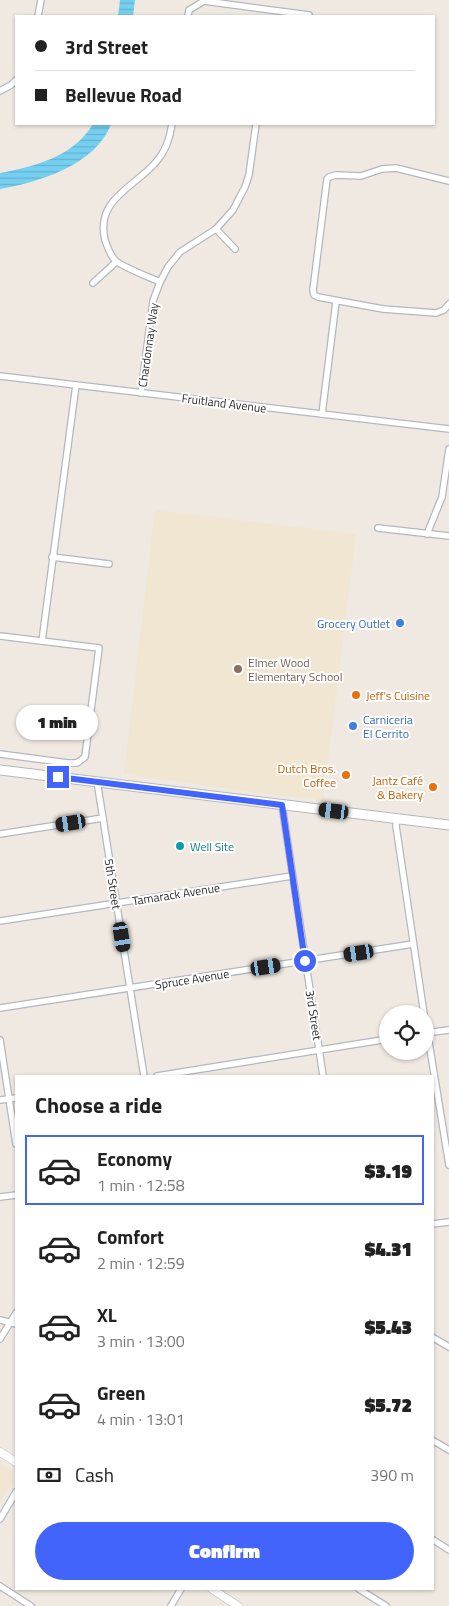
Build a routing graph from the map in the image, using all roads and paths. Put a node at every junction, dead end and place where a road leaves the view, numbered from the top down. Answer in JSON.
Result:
{"nodes":[{"id":1,"x":41,"y":0,"type":"edge"},
{"id":2,"x":215,"y":1,"type":"edge"},
{"id":3,"x":271,"y":13,"type":"edge"},
{"id":4,"x":38,"y":15,"type":"edge"},
{"id":5,"x":188,"y":15,"type":"edge"},
{"id":6,"x":309,"y":15,"type":"dead end"},
{"id":7,"x":15,"y":81,"type":"edge"},
{"id":8,"x":0,"y":91,"type":"edge"},
{"id":9,"x":172,"y":125,"type":"edge"},
{"id":10,"x":256,"y":125,"type":"edge"},
{"id":11,"x":449,"y":182,"type":"edge"},
{"id":12,"x":216,"y":228,"type":"junction"},
{"id":13,"x":235,"y":249,"type":"dead end"},
{"id":14,"x":116,"y":262,"type":"junction"},
{"id":15,"x":160,"y":282,"type":"junction"},
{"id":16,"x":93,"y":283,"type":"dead end"},
{"id":17,"x":336,"y":302,"type":"junction"},
{"id":18,"x":449,"y":304,"type":"edge"},
{"id":19,"x":0,"y":376,"type":"edge"},
{"id":20,"x":76,"y":385,"type":"junction"},
{"id":21,"x":141,"y":393,"type":"junction"},
{"id":22,"x":322,"y":414,"type":"junction"},
{"id":23,"x":449,"y":429,"type":"edge"},
{"id":24,"x":449,"y":449,"type":"edge"},
{"id":25,"x":378,"y":528,"type":"dead end"},
{"id":26,"x":427,"y":534,"type":"junction"},
{"id":27,"x":449,"y":536,"type":"edge"},
{"id":28,"x":52,"y":557,"type":"junction"},
{"id":29,"x":109,"y":564,"type":"dead end"},
{"id":30,"x":0,"y":636,"type":"edge"},
{"id":31,"x":42,"y":642,"type":"junction"},
{"id":32,"x":0,"y":754,"type":"edge"},
{"id":33,"x":0,"y":770,"type":"edge"},
{"id":34,"x":97,"y":782,"type":"junction"},
{"id":35,"x":282,"y":805,"type":"junction"},
{"id":36,"x":103,"y":818,"type":"junction"},
{"id":37,"x":397,"y":819,"type":"junction"},
{"id":38,"x":449,"y":825,"type":"edge"},
{"id":39,"x":0,"y":834,"type":"edge"},
{"id":40,"x":292,"y":876,"type":"junction"},
{"id":41,"x":116,"y":903,"type":"junction"},
{"id":42,"x":0,"y":921,"type":"edge"},
{"id":43,"x":413,"y":944,"type":"junction"},
{"id":44,"x":305,"y":961,"type":"junction"},
{"id":45,"x":130,"y":989,"type":"junction"},
{"id":46,"x":423,"y":1005,"type":"edge"},
{"id":47,"x":0,"y":1008,"type":"edge"},
{"id":48,"x":449,"y":1030,"type":"edge"},
{"id":49,"x":434,"y":1032,"type":"edge"},
{"id":50,"x":0,"y":1040,"type":"edge"},
{"id":51,"x":379,"y":1041,"type":"edge"},
{"id":52,"x":319,"y":1050,"type":"junction"},
{"id":53,"x":431,"y":1060,"type":"edge"},
{"id":54,"x":144,"y":1075,"type":"edge"},
{"id":55,"x":163,"y":1075,"type":"edge"},
{"id":56,"x":323,"y":1075,"type":"edge"},
{"id":57,"x":433,"y":1075,"type":"edge"},
{"id":58,"x":434,"y":1079,"type":"edge"},
{"id":59,"x":9,"y":1098,"type":"junction"},
{"id":60,"x":15,"y":1098,"type":"edge"},
{"id":61,"x":0,"y":1100,"type":"edge"},
{"id":62,"x":15,"y":1137,"type":"edge"},
{"id":63,"x":449,"y":1165,"type":"edge"},
{"id":64,"x":15,"y":1195,"type":"edge"},
{"id":65,"x":0,"y":1197,"type":"edge"},
{"id":66,"x":449,"y":1222,"type":"edge"},
{"id":67,"x":434,"y":1224,"type":"edge"},
{"id":68,"x":0,"y":1320,"type":"edge"},
{"id":69,"x":13,"y":1323,"type":"edge"},
{"id":70,"x":434,"y":1337,"type":"edge"},
{"id":71,"x":0,"y":1339,"type":"edge"},
{"id":72,"x":449,"y":1347,"type":"edge"},
{"id":73,"x":434,"y":1441,"type":"edge"},
{"id":74,"x":449,"y":1450,"type":"edge"},
{"id":75,"x":0,"y":1452,"type":"edge"},
{"id":76,"x":15,"y":1461,"type":"edge"},
{"id":77,"x":15,"y":1494,"type":"edge"},
{"id":78,"x":0,"y":1519,"type":"edge"},
{"id":79,"x":434,"y":1540,"type":"edge"},
{"id":80,"x":449,"y":1550,"type":"edge"},
{"id":81,"x":0,"y":1586,"type":"edge"},
{"id":82,"x":180,"y":1590,"type":"edge"},
{"id":83,"x":214,"y":1590,"type":"edge"},
{"id":84,"x":362,"y":1590,"type":"edge"},
{"id":85,"x":31,"y":1606,"type":"edge"},
{"id":86,"x":171,"y":1606,"type":"edge"},
{"id":87,"x":238,"y":1606,"type":"edge"},
{"id":88,"x":386,"y":1606,"type":"edge"}],
"edges":[{"from":1,"to":4,"type":"street"},
{"from":2,"to":3,"type":"street"},
{"from":2,"to":5,"type":"street"},
{"from":3,"to":6,"type":"street"},
{"from":7,"to":8,"type":"street"},
{"from":9,"to":14,"type":"street"},
{"from":10,"to":12,"type":"street","name":"Chardonnay Way"},
{"from":11,"to":17,"type":"street"},
{"from":12,"to":13,"type":"street"},
{"from":12,"to":15,"type":"street","name":"Chardonnay Way"},
{"from":14,"to":15,"type":"street"},
{"from":14,"to":16,"type":"street"},
{"from":15,"to":21,"type":"street","name":"Chardonnay Way"},
{"from":17,"to":18,"type":"street"},
{"from":17,"to":22,"type":"street"},
{"from":19,"to":20,"type":"street","name":"Fruitland Avenue"},
{"from":20,"to":21,"type":"street","name":"Fruitland Avenue"},
{"from":20,"to":28,"type":"street"},
{"from":21,"to":22,"type":"street","name":"Fruitland Avenue"},
{"from":22,"to":23,"type":"street","name":"Fruitland Avenue"},
{"from":24,"to":26,"type":"street"},
{"from":25,"to":26,"type":"street"},
{"from":26,"to":27,"type":"street"},
{"from":28,"to":29,"type":"street"},
{"from":28,"to":31,"type":"street"},
{"from":30,"to":31,"type":"street"},
{"from":31,"to":32,"type":"street"},
{"from":33,"to":34,"type":"main road"},
{"from":34,"to":35,"type":"main road"},
{"from":34,"to":36,"type":"street","name":"5th Street"},
{"from":35,"to":37,"type":"main road"},
{"from":35,"to":40,"type":"street","name":"3rd Street"},
{"from":36,"to":39,"type":"street"},
{"from":36,"to":41,"type":"street","name":"5th Street"},
{"from":37,"to":38,"type":"main road"},
{"from":37,"to":43,"type":"street"},
{"from":40,"to":41,"type":"street","name":"Tamarack Avenue"},
{"from":40,"to":44,"type":"street","name":"3rd Street"},
{"from":41,"to":42,"type":"street","name":"Tamarack Avenue"},
{"from":41,"to":45,"type":"street","name":"5th Street"},
{"from":43,"to":44,"type":"street","name":"Spruce Avenue"},
{"from":43,"to":46,"type":"street"},
{"from":44,"to":45,"type":"street","name":"Spruce Avenue"},
{"from":44,"to":52,"type":"street","name":"3rd Street"},
{"from":45,"to":47,"type":"street","name":"Spruce Avenue"},
{"from":45,"to":54,"type":"street","name":"5th Street"},
{"from":48,"to":49,"type":"street"},
{"from":50,"to":59,"type":"street"},
{"from":51,"to":52,"type":"street"},
{"from":52,"to":55,"type":"street"},
{"from":52,"to":56,"type":"street","name":"3rd Street"},
{"from":53,"to":57,"type":"street"},
{"from":58,"to":63,"type":"street"},
{"from":59,"to":60,"type":"street"},
{"from":59,"to":61,"type":"street"},
{"from":59,"to":62,"type":"street"},
{"from":64,"to":65,"type":"street"},
{"from":66,"to":67,"type":"street"},
{"from":68,"to":69,"type":"street"},
{"from":69,"to":71,"type":"street"},
{"from":70,"to":72,"type":"street"},
{"from":73,"to":74,"type":"street"},
{"from":75,"to":76,"type":"street"},
{"from":77,"to":78,"type":"street"},
{"from":79,"to":80,"type":"street"},
{"from":81,"to":85,"type":"street"},
{"from":82,"to":86,"type":"street"},
{"from":83,"to":87,"type":"street"},
{"from":84,"to":88,"type":"street"}]}
